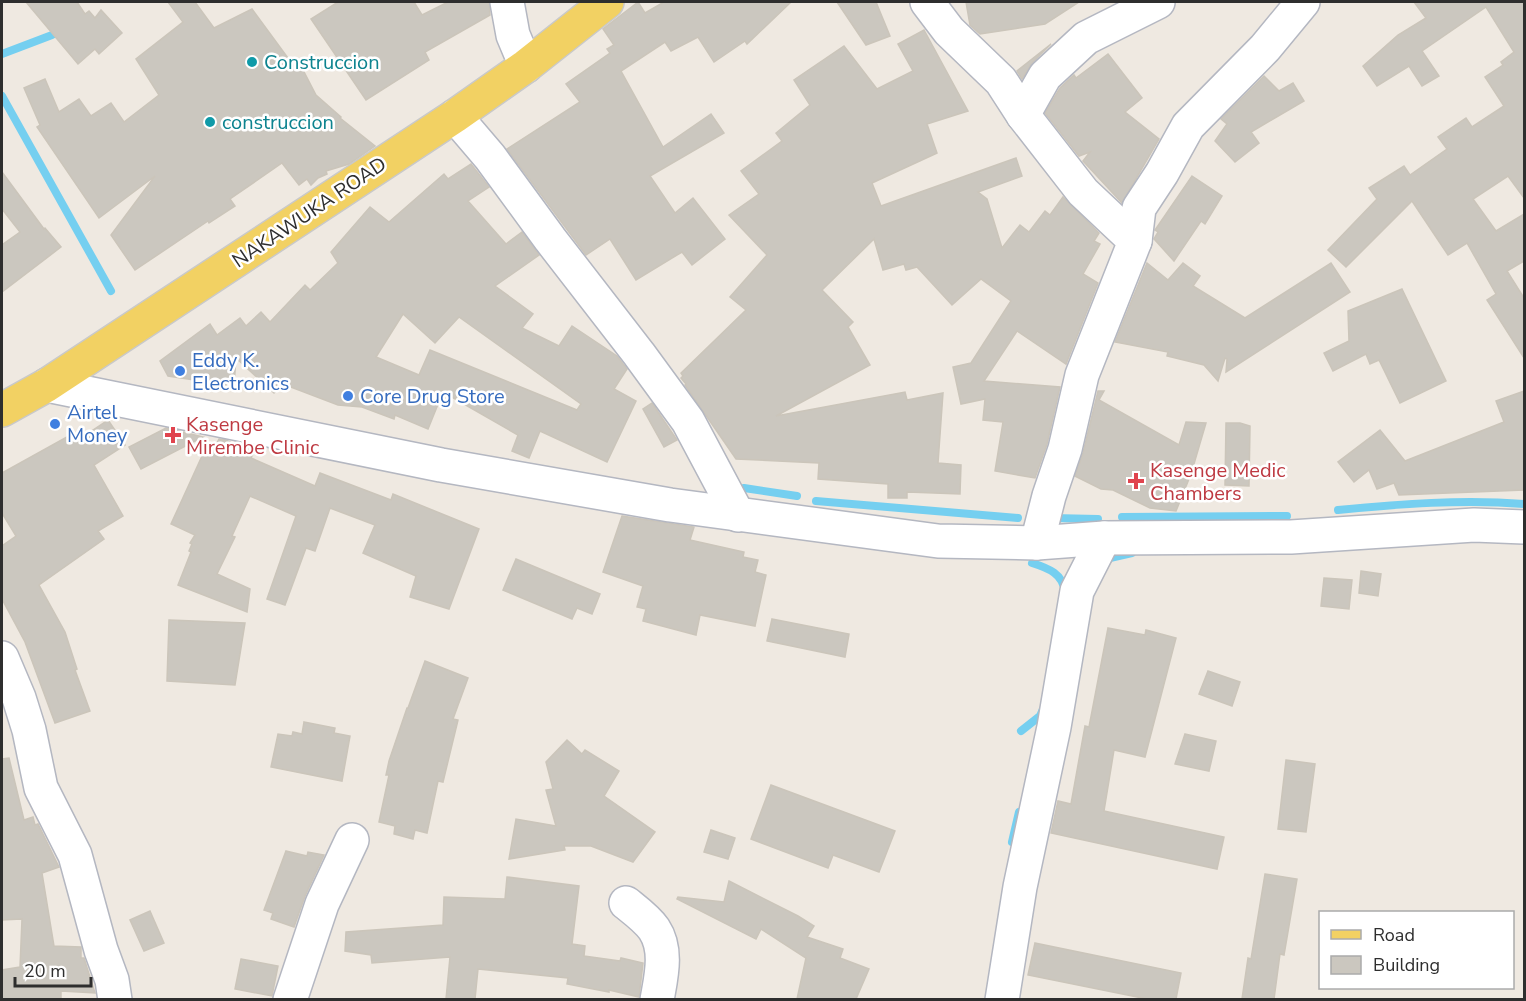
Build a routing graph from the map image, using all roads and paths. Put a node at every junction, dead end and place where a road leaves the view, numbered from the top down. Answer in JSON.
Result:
{"nodes":[{"id":1,"x":507,"y":2,"type":"edge"},
{"id":2,"x":607,"y":2,"type":"edge"},
{"id":3,"x":927,"y":2,"type":"edge"},
{"id":4,"x":1158,"y":2,"type":"edge"},
{"id":5,"x":1303,"y":2,"type":"edge"},
{"id":6,"x":526,"y":66,"type":"junction"},
{"id":7,"x":1023,"y":115,"type":"junction"},
{"id":8,"x":455,"y":116,"type":"junction"},
{"id":9,"x":1135,"y":241,"type":"junction"},
{"id":10,"x":47,"y":385,"type":"junction"},
{"id":11,"x":2,"y":410,"type":"edge"},
{"id":12,"x":738,"y":515,"type":"junction"},
{"id":13,"x":1524,"y":527,"type":"edge"},
{"id":14,"x":1104,"y":538,"type":"junction"},
{"id":15,"x":1048,"y":541,"type":"junction"},
{"id":16,"x":1077,"y":591,"type":"junction"},
{"id":17,"x":2,"y":658,"type":"edge"},
{"id":18,"x":352,"y":840,"type":"dead end"},
{"id":19,"x":626,"y":903,"type":"dead end"},
{"id":20,"x":115,"y":999,"type":"edge"},
{"id":21,"x":290,"y":999,"type":"edge"},
{"id":22,"x":657,"y":999,"type":"edge"},
{"id":23,"x":1002,"y":999,"type":"edge"}],
"edges":[{"from":1,"to":6,"type":"street"},
{"from":2,"to":6,"type":"main road","name":"NAKAWUKA ROAD"},
{"from":3,"to":7,"type":"street"},
{"from":4,"to":7,"type":"street"},
{"from":5,"to":9,"type":"street"},
{"from":6,"to":8,"type":"main road","name":"NAKAWUKA ROAD"},
{"from":7,"to":9,"type":"street"},
{"from":8,"to":10,"type":"main road","name":"NAKAWUKA ROAD"},
{"from":8,"to":12,"type":"street"},
{"from":9,"to":15,"type":"street"},
{"from":10,"to":11,"type":"main road","name":"NAKAWUKA ROAD"},
{"from":10,"to":12,"type":"street"},
{"from":12,"to":15,"type":"street"},
{"from":13,"to":14,"type":"street"},
{"from":14,"to":15,"type":"street"},
{"from":14,"to":16,"type":"street"},
{"from":15,"to":16,"type":"street"},
{"from":16,"to":23,"type":"street"},
{"from":17,"to":20,"type":"street"},
{"from":18,"to":21,"type":"street"},
{"from":19,"to":22,"type":"street"}]}
